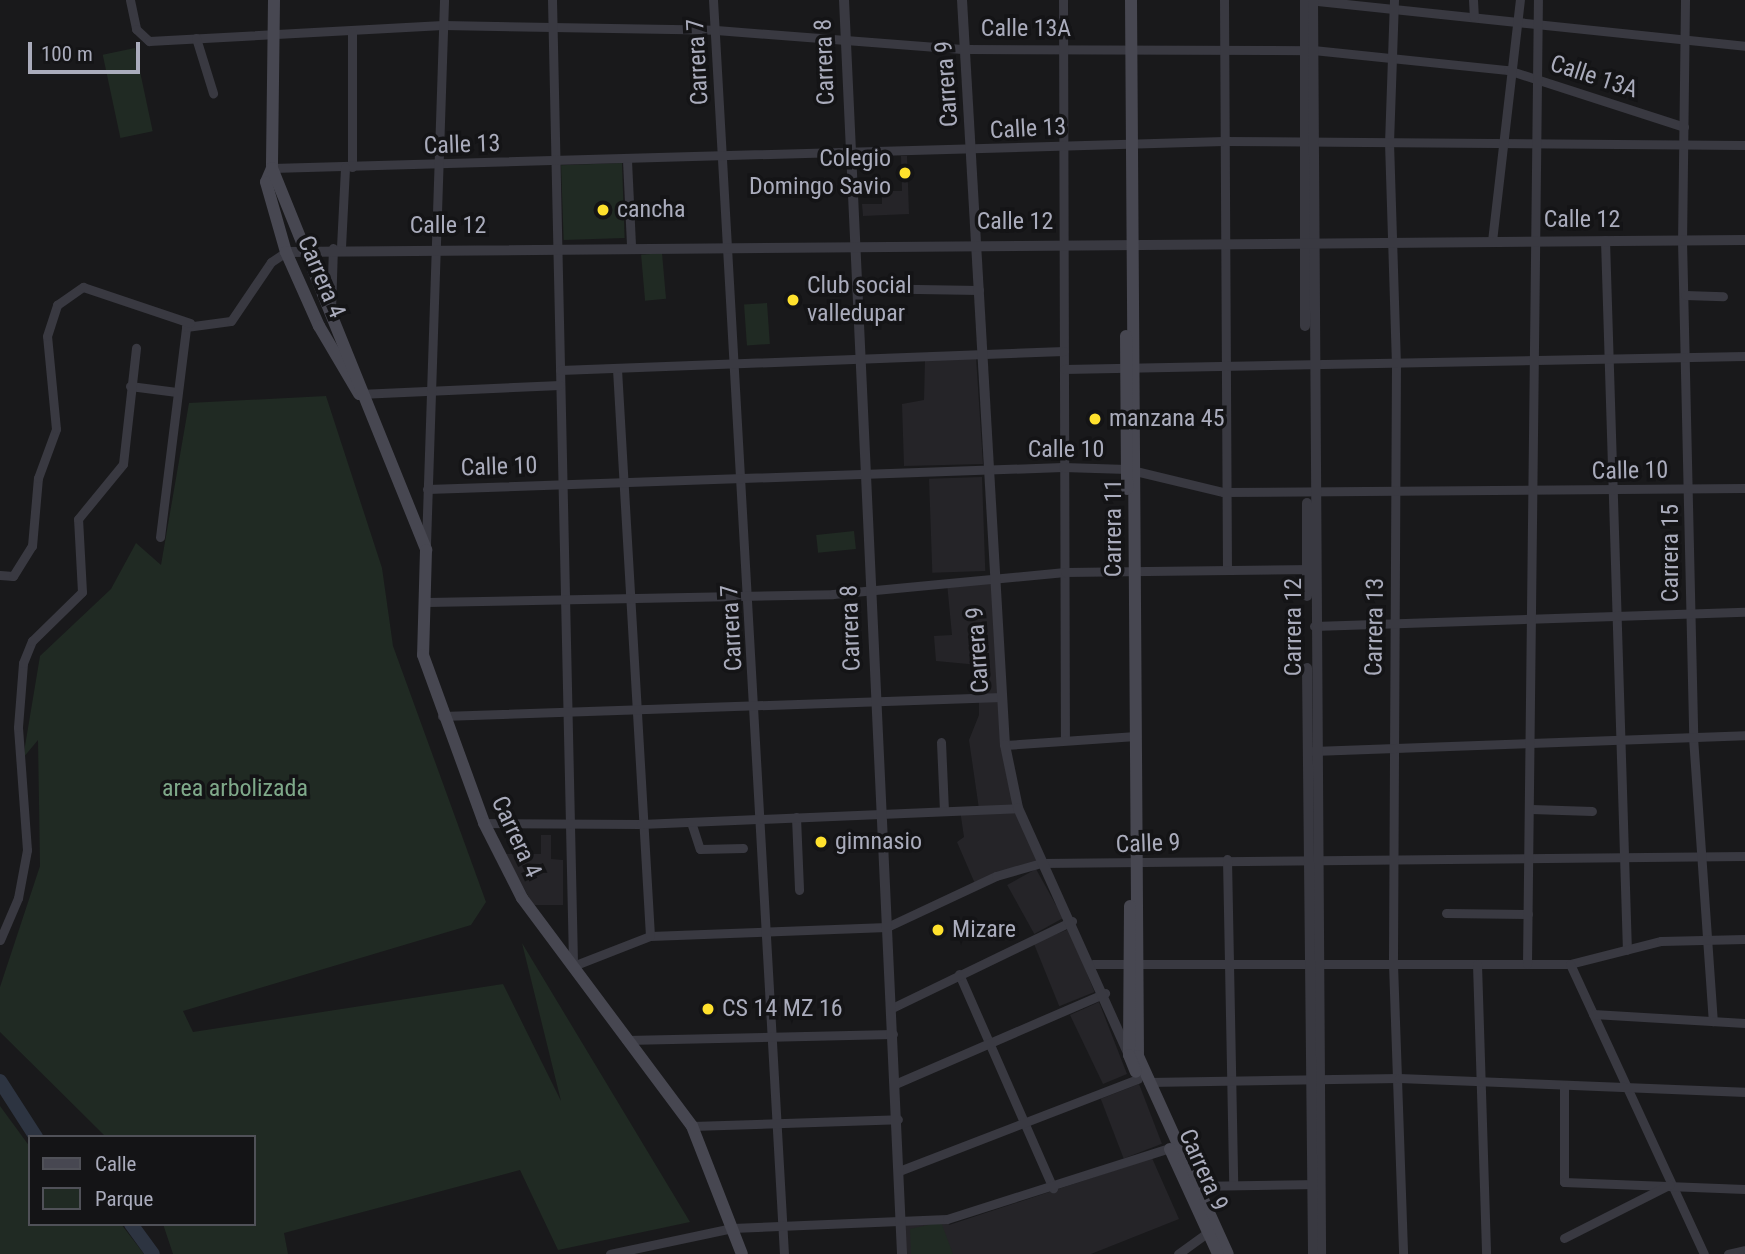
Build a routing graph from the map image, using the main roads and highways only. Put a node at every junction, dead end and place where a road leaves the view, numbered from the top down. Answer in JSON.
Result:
{"nodes":[{"id":1,"x":274,"y":0,"type":"edge"},
{"id":2,"x":1125,"y":0,"type":"edge"},
{"id":3,"x":1132,"y":0,"type":"edge"},
{"id":4,"x":1129,"y":49,"type":"junction"},
{"id":5,"x":292,"y":250,"type":"junction"},
{"id":6,"x":359,"y":394,"type":"junction"},
{"id":7,"x":1134,"y":1056,"type":"joint"},
{"id":8,"x":1143,"y":1080,"type":"junction"},
{"id":9,"x":1192,"y":1187,"type":"junction"},
{"id":10,"x":1212,"y":1229,"type":"junction"},
{"id":11,"x":742,"y":1254,"type":"edge"},
{"id":12,"x":1218,"y":1254,"type":"edge"},
{"id":13,"x":1228,"y":1254,"type":"edge"}],
"edges":[{"from":1,"to":5,"type":"main road","name":"Carrera 4"},
{"from":2,"to":4,"type":"main road","name":"Carrera 11"},
{"from":3,"to":4,"type":"main road","name":"Carrera 11"},
{"from":4,"to":7,"type":"main road","name":"Carrera 11"},
{"from":5,"to":6,"type":"main road","name":"Carrera 4"},
{"from":5,"to":6,"type":"main road","name":"Carrera 4"},
{"from":6,"to":11,"type":"main road","name":"Carrera 4"},
{"from":7,"to":8,"type":"main road","name":"Carrera 9"},
{"from":8,"to":9,"type":"main road","name":"Carrera 9"},
{"from":8,"to":9,"type":"main road","name":"Carrera 9"},
{"from":9,"to":10,"type":"main road","name":"Carrera 9"},
{"from":10,"to":12,"type":"main road","name":"Carrera 9"},
{"from":10,"to":13,"type":"main road","name":"Carrera 9"}]}
